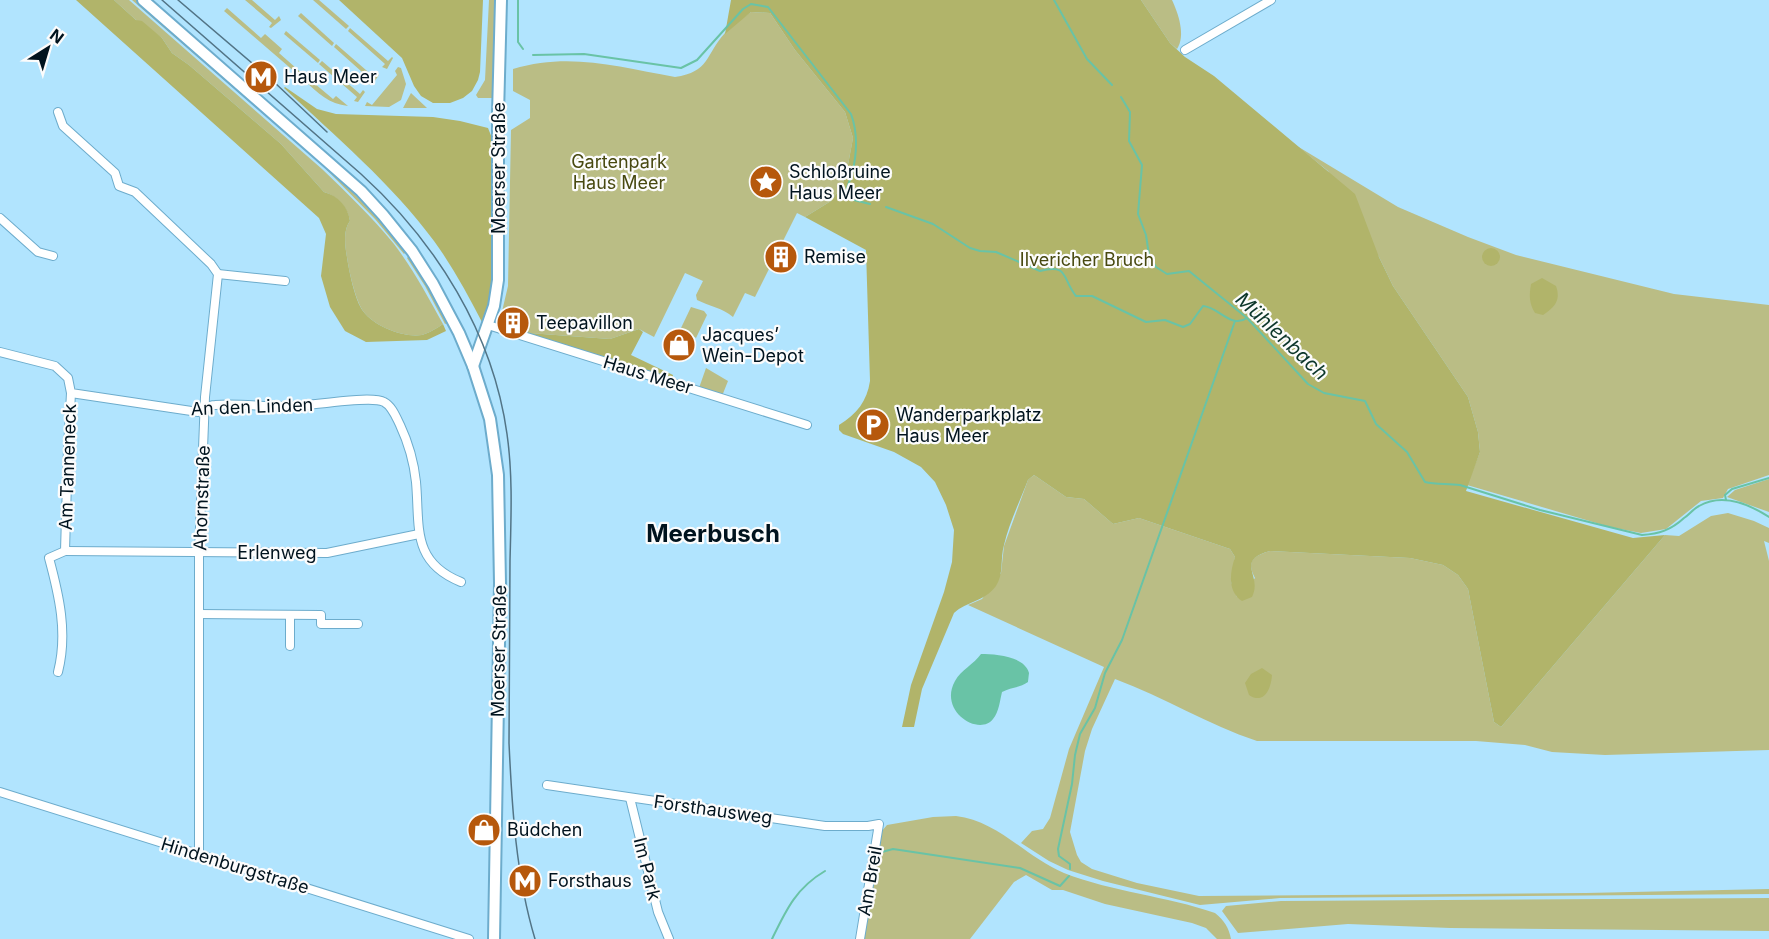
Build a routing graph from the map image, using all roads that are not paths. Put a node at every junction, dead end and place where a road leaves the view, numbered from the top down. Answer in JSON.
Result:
{"nodes":[{"id":1,"x":143,"y":0,"type":"edge"},
{"id":2,"x":501,"y":0,"type":"edge"},
{"id":3,"x":1271,"y":0,"type":"edge"},
{"id":4,"x":1185,"y":50,"type":"dead end"},
{"id":5,"x":58,"y":112,"type":"dead end"},
{"id":6,"x":0,"y":218,"type":"edge"},
{"id":7,"x":53,"y":256,"type":"dead end"},
{"id":8,"x":218,"y":274,"type":"junction"},
{"id":9,"x":285,"y":281,"type":"dead end"},
{"id":10,"x":486,"y":330,"type":"junction"},
{"id":11,"x":459,"y":333,"type":"junction"},
{"id":12,"x":0,"y":352,"type":"edge"},
{"id":13,"x":473,"y":366,"type":"junction"},
{"id":14,"x":71,"y":393,"type":"junction"},
{"id":15,"x":206,"y":408,"type":"junction"},
{"id":16,"x":807,"y":425,"type":"dead end"},
{"id":17,"x":419,"y":534,"type":"junction"},
{"id":18,"x":65,"y":551,"type":"junction"},
{"id":19,"x":199,"y":553,"type":"junction"},
{"id":20,"x":461,"y":582,"type":"dead end"},
{"id":21,"x":199,"y":614,"type":"junction"},
{"id":22,"x":290,"y":615,"type":"junction"},
{"id":23,"x":358,"y":624,"type":"dead end"},
{"id":24,"x":290,"y":646,"type":"dead end"},
{"id":25,"x":58,"y":672,"type":"dead end"},
{"id":26,"x":547,"y":785,"type":"dead end"},
{"id":27,"x":0,"y":792,"type":"edge"},
{"id":28,"x":630,"y":798,"type":"junction"},
{"id":29,"x":879,"y":824,"type":"joint"},
{"id":30,"x":199,"y":855,"type":"junction"},
{"id":31,"x":469,"y":939,"type":"edge"},
{"id":32,"x":494,"y":939,"type":"edge"},
{"id":33,"x":669,"y":939,"type":"edge"},
{"id":34,"x":860,"y":939,"type":"edge"}],
"edges":[{"from":1,"to":11,"type":"main road","name":"Moerser Straße"},
{"from":2,"to":10,"type":"main road","name":"Moerser Straße"},
{"from":3,"to":4,"type":"street"},
{"from":5,"to":8,"type":"street"},
{"from":6,"to":7,"type":"street"},
{"from":8,"to":9,"type":"street"},
{"from":8,"to":15,"type":"street","name":"Ahornstraße"},
{"from":10,"to":11,"type":"main road"},
{"from":10,"to":13,"type":"main road","name":"Moerser Straße"},
{"from":10,"to":16,"type":"street","name":"Haus Meer"},
{"from":11,"to":13,"type":"main road","name":"Moerser Straße"},
{"from":12,"to":14,"type":"street"},
{"from":13,"to":32,"type":"main road","name":"Moerser Straße"},
{"from":14,"to":15,"type":"street","name":"An den Linden"},
{"from":14,"to":18,"type":"street","name":"Am Tanneneck"},
{"from":15,"to":17,"type":"street","name":"An den Linden"},
{"from":15,"to":19,"type":"street","name":"Ahornstraße"},
{"from":17,"to":19,"type":"street","name":"Erlenweg"},
{"from":17,"to":20,"type":"street"},
{"from":18,"to":19,"type":"street","name":"Erlenweg"},
{"from":18,"to":25,"type":"street","name":"Am Tanneneck"},
{"from":19,"to":21,"type":"street","name":"Ahornstraße"},
{"from":21,"to":22,"type":"street"},
{"from":21,"to":30,"type":"street","name":"Ahornstraße"},
{"from":22,"to":23,"type":"street"},
{"from":22,"to":24,"type":"street"},
{"from":26,"to":28,"type":"street","name":"Forsthausweg"},
{"from":27,"to":30,"type":"street","name":"Hindenburgstraße"},
{"from":28,"to":29,"type":"street","name":"Forsthausweg"},
{"from":28,"to":33,"type":"street","name":"Im Park"},
{"from":29,"to":34,"type":"street","name":"Am Breil"},
{"from":30,"to":31,"type":"street","name":"Hindenburgstraße"}]}
